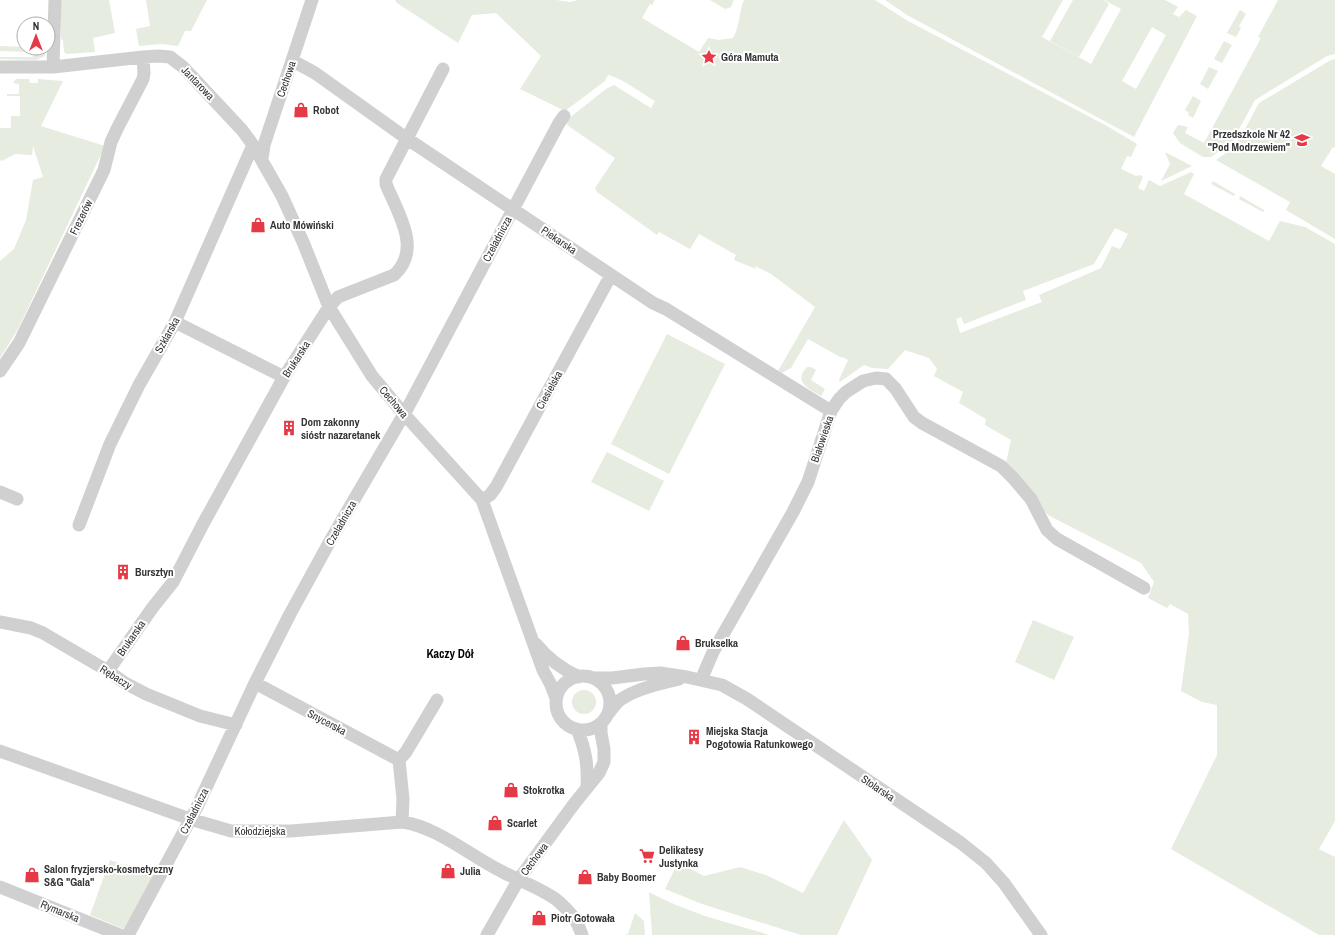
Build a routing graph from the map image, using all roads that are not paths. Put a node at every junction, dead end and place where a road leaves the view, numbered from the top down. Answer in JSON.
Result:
{"nodes":[{"id":1,"x":55,"y":0,"type":"edge"},
{"id":2,"x":312,"y":0,"type":"edge"},
{"id":3,"x":143,"y":57,"type":"junction"},
{"id":4,"x":293,"y":61,"type":"junction"},
{"id":5,"x":0,"y":67,"type":"edge"},
{"id":6,"x":54,"y":67,"type":"junction"},
{"id":7,"x":443,"y":69,"type":"dead end"},
{"id":8,"x":564,"y":116,"type":"dead end"},
{"id":9,"x":406,"y":138,"type":"junction"},
{"id":10,"x":253,"y":145,"type":"junction"},
{"id":11,"x":262,"y":159,"type":"junction"},
{"id":12,"x":514,"y":209,"type":"junction"},
{"id":13,"x":611,"y":275,"type":"junction"},
{"id":14,"x":329,"y":307,"type":"junction"},
{"id":15,"x":175,"y":322,"type":"junction"},
{"id":16,"x":0,"y":371,"type":"edge"},
{"id":17,"x":284,"y":377,"type":"junction"},
{"id":18,"x":831,"y":411,"type":"junction"},
{"id":19,"x":404,"y":414,"type":"junction"},
{"id":20,"x":0,"y":492,"type":"edge"},
{"id":21,"x":17,"y":499,"type":"dead end"},
{"id":22,"x":482,"y":500,"type":"junction"},
{"id":23,"x":79,"y":525,"type":"dead end"},
{"id":24,"x":1144,"y":588,"type":"dead end"},
{"id":25,"x":0,"y":622,"type":"edge"},
{"id":26,"x":532,"y":639,"type":"junction"},
{"id":27,"x":108,"y":671,"type":"junction"},
{"id":28,"x":579,"y":677,"type":"junction"},
{"id":29,"x":687,"y":677,"type":"junction"},
{"id":30,"x":593,"y":678,"type":"junction"},
{"id":31,"x":701,"y":680,"type":"junction"},
{"id":32,"x":255,"y":683,"type":"junction"},
{"id":33,"x":556,"y":698,"type":"junction"},
{"id":34,"x":437,"y":700,"type":"dead end"},
{"id":35,"x":605,"y":718,"type":"junction"},
{"id":36,"x":236,"y":725,"type":"junction"},
{"id":37,"x":577,"y":729,"type":"junction"},
{"id":38,"x":0,"y":751,"type":"edge"},
{"id":39,"x":399,"y":760,"type":"junction"},
{"id":40,"x":587,"y":788,"type":"junction"},
{"id":41,"x":190,"y":819,"type":"junction"},
{"id":42,"x":402,"y":822,"type":"junction"},
{"id":43,"x":519,"y":879,"type":"junction"},
{"id":44,"x":0,"y":887,"type":"edge"},
{"id":45,"x":120,"y":935,"type":"edge"},
{"id":46,"x":128,"y":935,"type":"edge"},
{"id":47,"x":487,"y":935,"type":"edge"},
{"id":48,"x":582,"y":935,"type":"edge"},
{"id":49,"x":1041,"y":935,"type":"edge"}],
"edges":[{"from":1,"to":6,"type":"street"},
{"from":2,"to":4,"type":"street","name":"Cechowa"},
{"from":3,"to":6,"type":"street","name":"Jantarowa"},
{"from":3,"to":10,"type":"street","name":"Jantarowa"},
{"from":3,"to":16,"type":"street","name":"Frezerów"},
{"from":4,"to":9,"type":"street","name":"Piekarska"},
{"from":4,"to":11,"type":"street","name":"Cechowa"},
{"from":5,"to":6,"type":"street","name":"Jantarowa"},
{"from":7,"to":9,"type":"street","name":"Brukarska"},
{"from":8,"to":12,"type":"street","name":"Czeladnicza"},
{"from":9,"to":12,"type":"street","name":"Piekarska"},
{"from":9,"to":14,"type":"street","name":"Brukarska"},
{"from":10,"to":11,"type":"street","name":"Cechowa"},
{"from":10,"to":15,"type":"street","name":"Szklarska"},
{"from":11,"to":14,"type":"street","name":"Cechowa"},
{"from":12,"to":13,"type":"street","name":"Piekarska"},
{"from":12,"to":19,"type":"street","name":"Czeladnicza"},
{"from":13,"to":18,"type":"street","name":"Piekarska"},
{"from":13,"to":22,"type":"street","name":"Ciesielska"},
{"from":14,"to":17,"type":"street","name":"Brukarska"},
{"from":14,"to":19,"type":"street","name":"Cechowa"},
{"from":15,"to":17,"type":"street"},
{"from":15,"to":23,"type":"street","name":"Szklarska"},
{"from":17,"to":27,"type":"street","name":"Brukarska"},
{"from":18,"to":24,"type":"street","name":"Białowieska"},
{"from":18,"to":31,"type":"street","name":"Białowieska"},
{"from":19,"to":22,"type":"street","name":"Cechowa"},
{"from":19,"to":32,"type":"street","name":"Czeladnicza"},
{"from":20,"to":21,"type":"street"},
{"from":22,"to":26,"type":"street","name":"Cechowa"},
{"from":25,"to":27,"type":"street","name":"Rębaczy"},
{"from":26,"to":28,"type":"street","name":"Cechowa"},
{"from":26,"to":33,"type":"street","name":"Cechowa"},
{"from":27,"to":36,"type":"street","name":"Rębaczy"},
{"from":28,"to":30,"type":"street"},
{"from":28,"to":33,"type":"street"},
{"from":29,"to":30,"type":"street","name":"Stolarska"},
{"from":29,"to":31,"type":"street","name":"Stolarska"},
{"from":29,"to":35,"type":"street","name":"Stolarska"},
{"from":30,"to":35,"type":"street"},
{"from":31,"to":49,"type":"street","name":"Stolarska"},
{"from":32,"to":36,"type":"street","name":"Czeladnicza"},
{"from":32,"to":39,"type":"street","name":"Snycerska"},
{"from":33,"to":37,"type":"street"},
{"from":34,"to":39,"type":"street"},
{"from":35,"to":37,"type":"street"},
{"from":35,"to":40,"type":"street","name":"Cechowa"},
{"from":36,"to":41,"type":"street","name":"Czeladnicza"},
{"from":37,"to":40,"type":"street"},
{"from":38,"to":41,"type":"street","name":"Kołodziejska"},
{"from":39,"to":42,"type":"street"},
{"from":40,"to":43,"type":"street","name":"Cechowa"},
{"from":41,"to":42,"type":"street","name":"Kołodziejska"},
{"from":41,"to":46,"type":"street","name":"Czeladnicza"},
{"from":42,"to":43,"type":"street","name":"Kołodziejska"},
{"from":43,"to":47,"type":"street","name":"Cechowa"},
{"from":43,"to":48,"type":"street","name":"Kołodziejska"},
{"from":44,"to":45,"type":"street","name":"Rymarska"}]}
